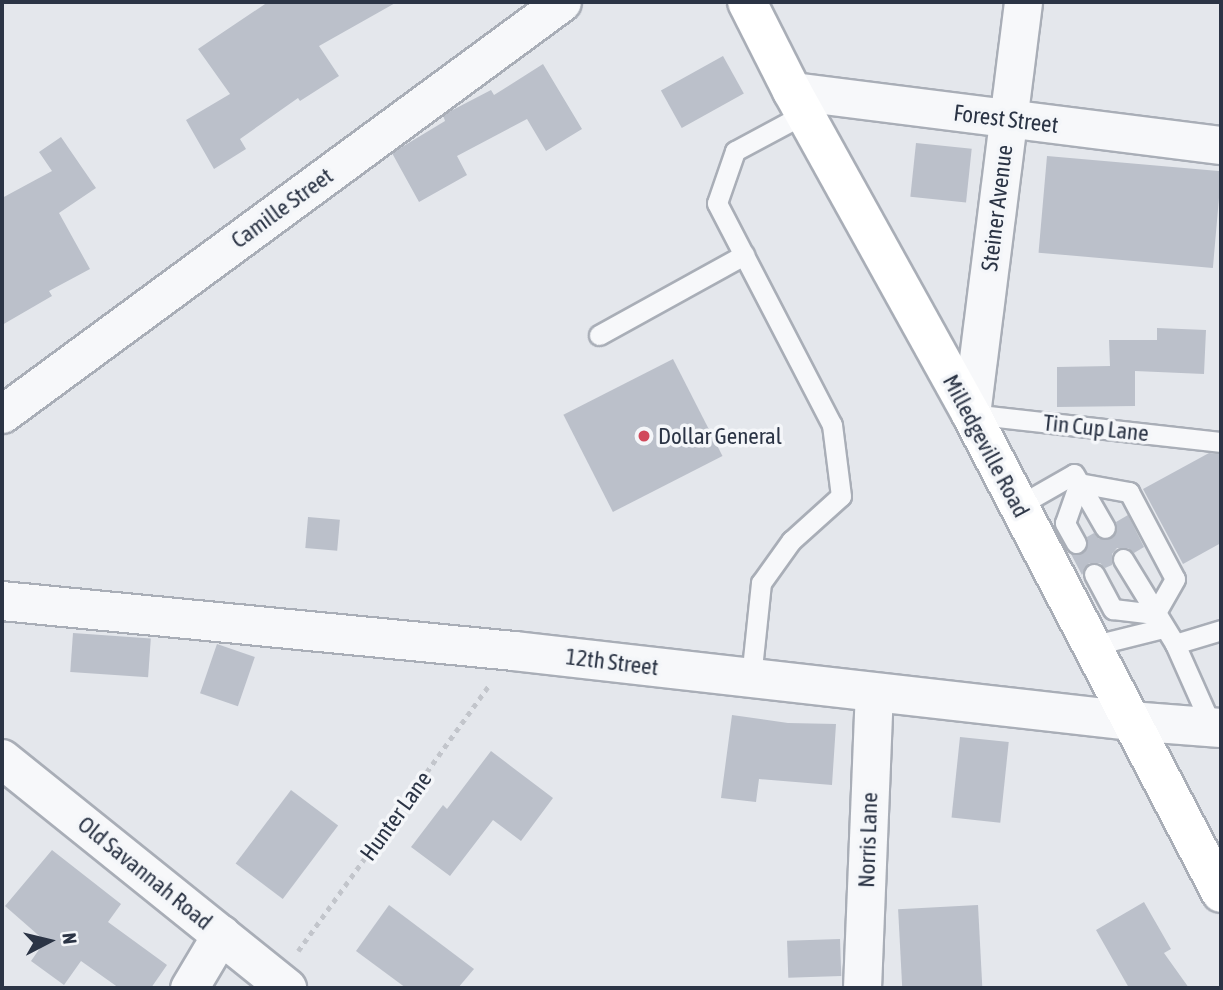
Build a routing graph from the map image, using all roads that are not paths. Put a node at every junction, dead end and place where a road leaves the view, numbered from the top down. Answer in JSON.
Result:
{"nodes":[{"id":1,"x":562,"y":2,"type":"edge"},
{"id":2,"x":747,"y":2,"type":"edge"},
{"id":3,"x":1023,"y":2,"type":"edge"},
{"id":4,"x":798,"y":103,"type":"junction"},
{"id":5,"x":1008,"y":119,"type":"junction"},
{"id":6,"x":1221,"y":145,"type":"edge"},
{"id":7,"x":744,"y":255,"type":"junction"},
{"id":8,"x":599,"y":334,"type":"dead end"},
{"id":9,"x":2,"y":414,"type":"edge"},
{"id":10,"x":971,"y":414,"type":"junction"},
{"id":11,"x":1221,"y":442,"type":"edge"},
{"id":12,"x":1079,"y":483,"type":"junction"},
{"id":13,"x":1018,"y":506,"type":"junction"},
{"id":14,"x":1105,"y":528,"type":"dead end"},
{"id":15,"x":1076,"y":543,"type":"dead end"},
{"id":16,"x":1123,"y":559,"type":"dead end"},
{"id":17,"x":1094,"y":574,"type":"dead end"},
{"id":18,"x":2,"y":601,"type":"edge"},
{"id":19,"x":1164,"y":629,"type":"junction"},
{"id":20,"x":1221,"y":630,"type":"edge"},
{"id":21,"x":1091,"y":646,"type":"junction"},
{"id":22,"x":751,"y":678,"type":"junction"},
{"id":23,"x":874,"y":692,"type":"junction"},
{"id":24,"x":1130,"y":721,"type":"junction"},
{"id":25,"x":1217,"y":727,"type":"edge"},
{"id":26,"x":2,"y":759,"type":"edge"},
{"id":27,"x":1221,"y":893,"type":"edge"},
{"id":28,"x":221,"y":934,"type":"junction"},
{"id":29,"x":282,"y":984,"type":"edge"},
{"id":30,"x":189,"y":988,"type":"edge"},
{"id":31,"x":862,"y":988,"type":"edge"}],
"edges":[{"from":1,"to":9,"type":"street","name":"Camille Street"},
{"from":2,"to":4,"type":"main road","name":"Milledgeville Road"},
{"from":3,"to":5,"type":"street","name":"Steiner Avenue"},
{"from":4,"to":5,"type":"street","name":"Forest Street"},
{"from":4,"to":7,"type":"lane"},
{"from":4,"to":10,"type":"main road","name":"Milledgeville Road"},
{"from":5,"to":6,"type":"street","name":"Forest Street"},
{"from":5,"to":10,"type":"street","name":"Steiner Avenue"},
{"from":7,"to":8,"type":"lane"},
{"from":7,"to":22,"type":"lane"},
{"from":10,"to":11,"type":"lane","name":"Tin Cup Lane"},
{"from":10,"to":13,"type":"main road","name":"Milledgeville Road"},
{"from":12,"to":13,"type":"lane"},
{"from":12,"to":14,"type":"lane"},
{"from":12,"to":15,"type":"lane"},
{"from":12,"to":19,"type":"lane"},
{"from":13,"to":21,"type":"main road","name":"Milledgeville Road"},
{"from":16,"to":19,"type":"lane"},
{"from":17,"to":19,"type":"lane"},
{"from":18,"to":22,"type":"street","name":"12th Street"},
{"from":19,"to":20,"type":"lane"},
{"from":19,"to":21,"type":"lane"},
{"from":19,"to":25,"type":"lane"},
{"from":21,"to":24,"type":"main road","name":"Milledgeville Road"},
{"from":22,"to":23,"type":"street","name":"12th Street"},
{"from":23,"to":24,"type":"street","name":"12th Street"},
{"from":23,"to":31,"type":"street","name":"Norris Lane"},
{"from":24,"to":25,"type":"street","name":"12th Street"},
{"from":24,"to":27,"type":"main road","name":"Milledgeville Road"},
{"from":26,"to":28,"type":"street","name":"Old Savannah Road"},
{"from":28,"to":29,"type":"street","name":"Old Savannah Road"},
{"from":28,"to":30,"type":"street"}]}
